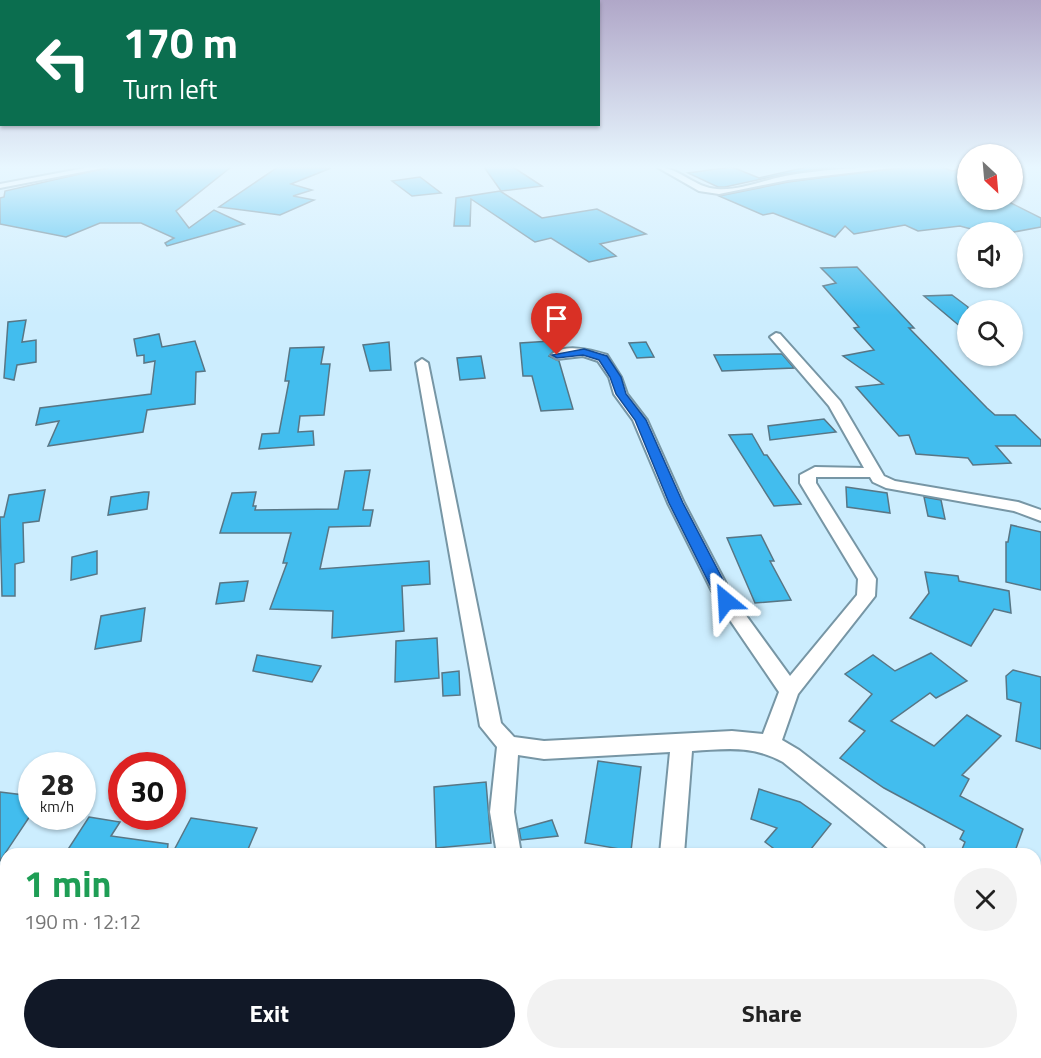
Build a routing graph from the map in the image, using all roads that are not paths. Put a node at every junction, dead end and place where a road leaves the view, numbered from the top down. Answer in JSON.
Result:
{"nodes":[{"id":1,"x":776,"y":337,"type":"dead end"},
{"id":2,"x":557,"y":355,"type":"dead end"},
{"id":3,"x":422,"y":363,"type":"dead end"},
{"id":4,"x":872,"y":473,"type":"junction"},
{"id":5,"x":1041,"y":516,"type":"edge"},
{"id":6,"x":789,"y":691,"type":"junction"},
{"id":7,"x":682,"y":742,"type":"junction"},
{"id":8,"x":770,"y":744,"type":"junction"},
{"id":9,"x":508,"y":745,"type":"junction"},
{"id":10,"x":508,"y":848,"type":"edge"},
{"id":11,"x":673,"y":848,"type":"edge"},
{"id":12,"x":906,"y":848,"type":"edge"}],
"edges":[{"from":1,"to":4,"type":"street"},
{"from":2,"to":6,"type":"street"},
{"from":3,"to":9,"type":"street"},
{"from":4,"to":5,"type":"street"},
{"from":4,"to":6,"type":"street"},
{"from":6,"to":8,"type":"street"},
{"from":7,"to":8,"type":"street"},
{"from":7,"to":9,"type":"street"},
{"from":7,"to":11,"type":"street"},
{"from":8,"to":12,"type":"street"},
{"from":9,"to":10,"type":"street"}]}
